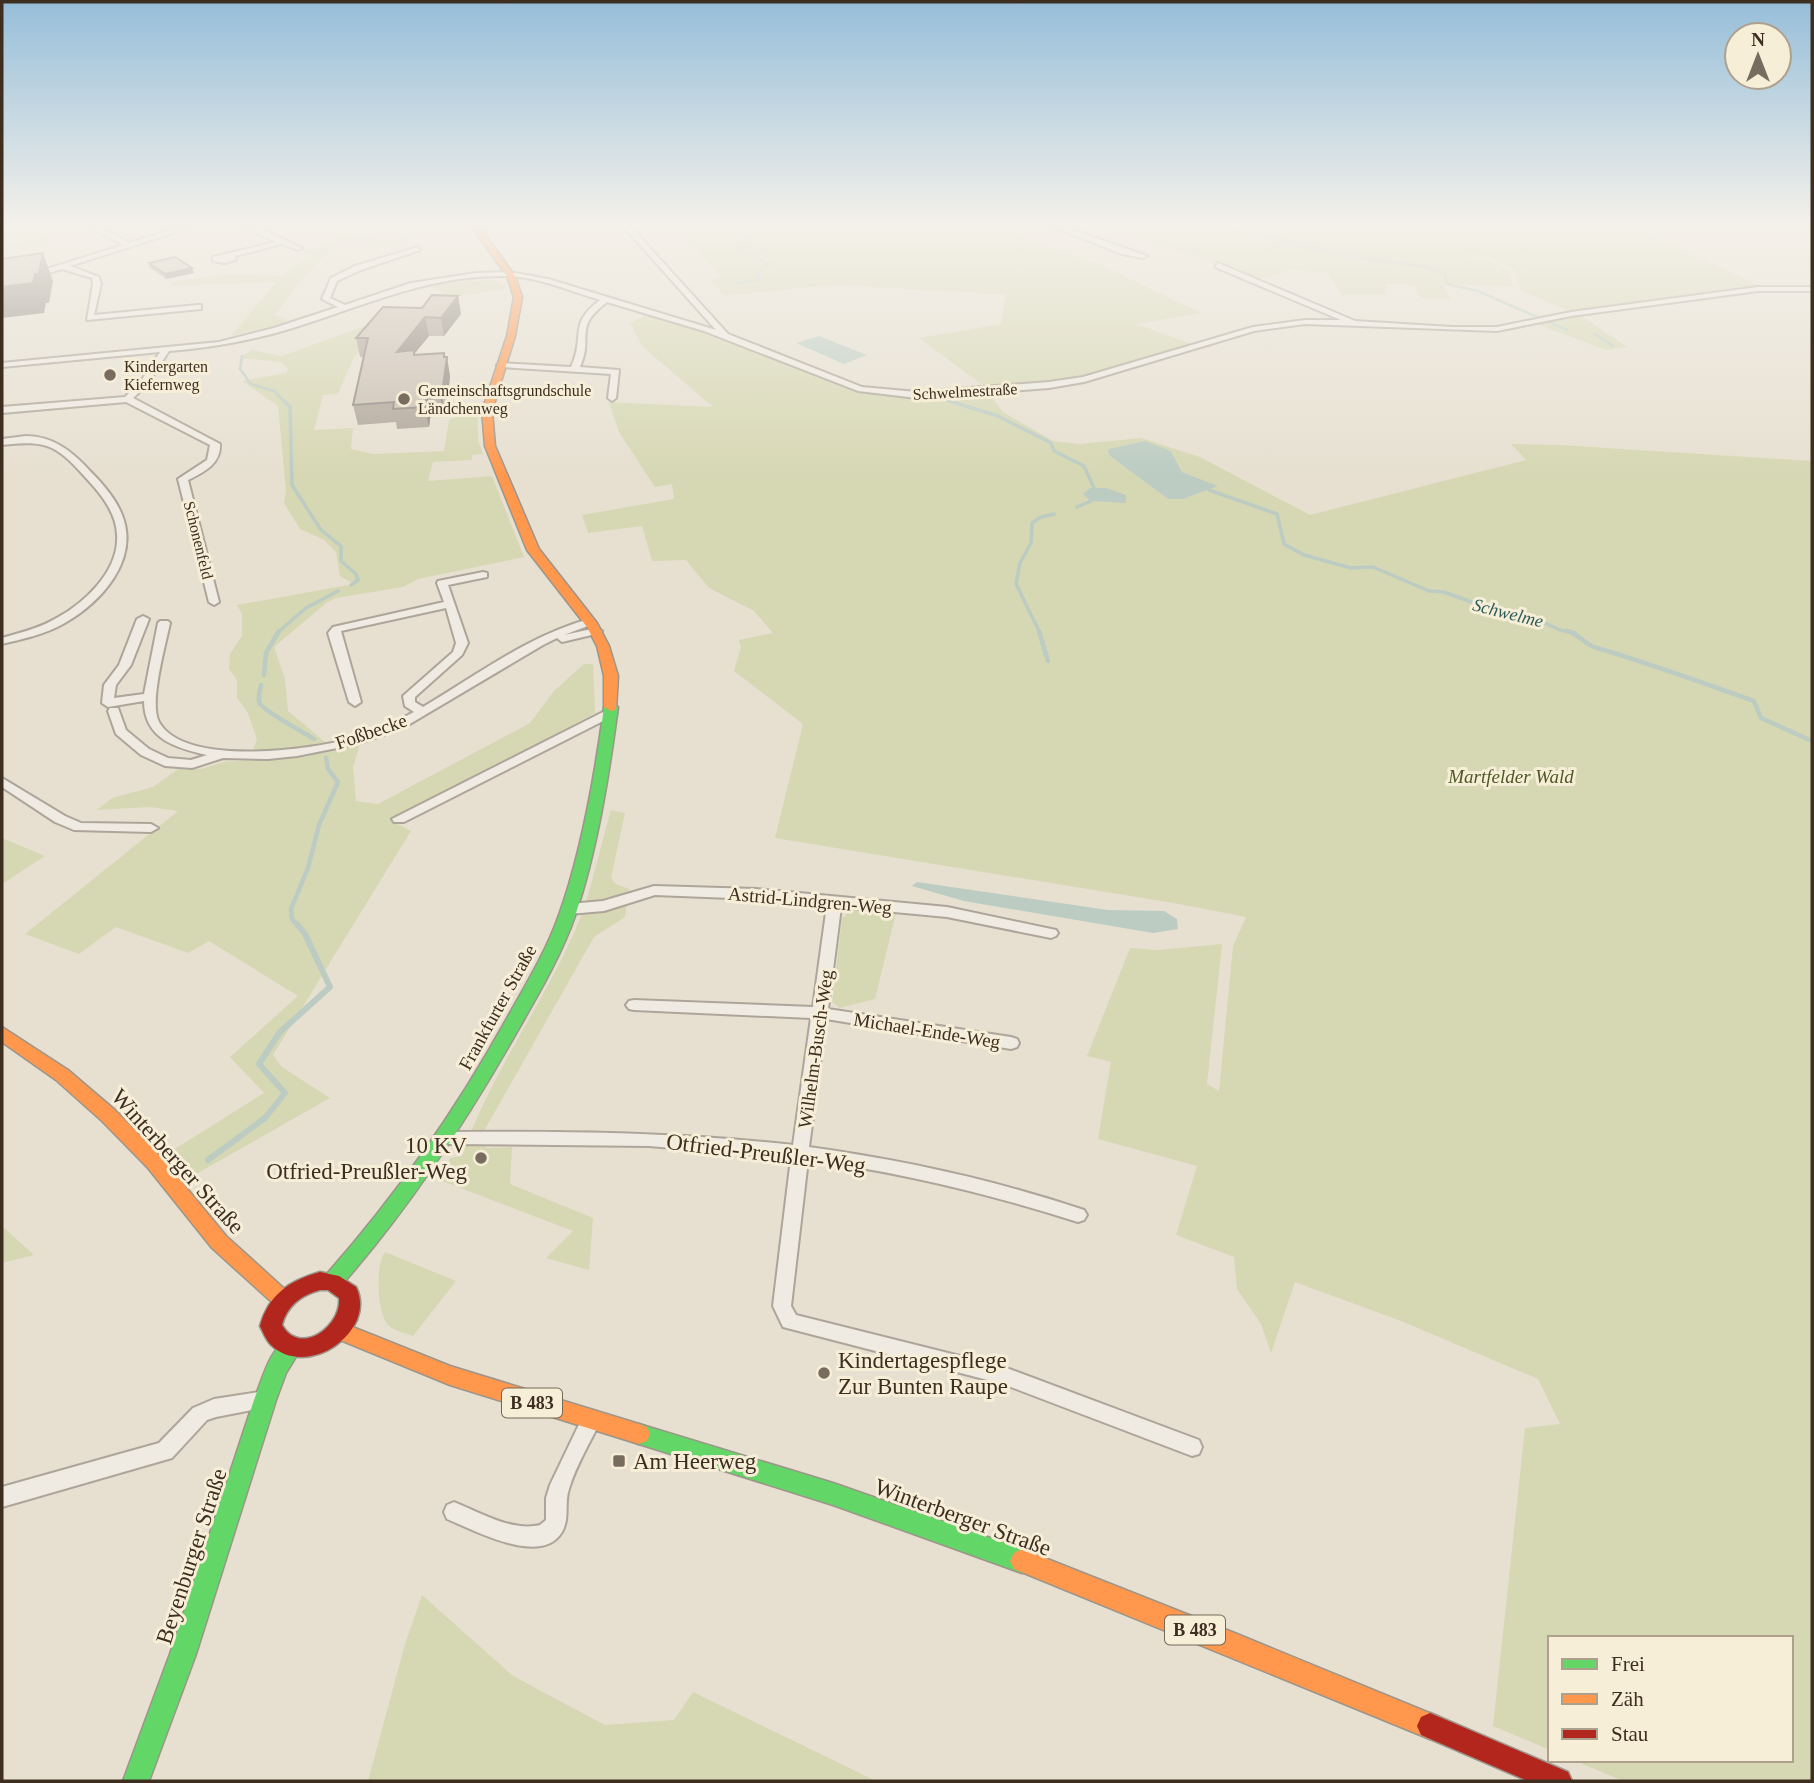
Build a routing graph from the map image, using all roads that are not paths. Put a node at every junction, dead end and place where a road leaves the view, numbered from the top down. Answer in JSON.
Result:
{"nodes":[{"id":1,"x":92,"y":309,"type":"edge"},
{"id":2,"x":176,"y":309,"type":"edge"},
{"id":3,"x":337,"y":309,"type":"edge"},
{"id":4,"x":516,"y":309,"type":"edge"},
{"id":5,"x":595,"y":309,"type":"edge"},
{"id":6,"x":636,"y":309,"type":"edge"},
{"id":7,"x":702,"y":309,"type":"edge"},
{"id":8,"x":1321,"y":309,"type":"edge"},
{"id":9,"x":1607,"y":309,"type":"edge"},
{"id":10,"x":1354,"y":323,"type":"junction"},
{"id":11,"x":725,"y":335,"type":"junction"},
{"id":12,"x":164,"y":351,"type":"junction"},
{"id":13,"x":2,"y":365,"type":"edge"},
{"id":14,"x":501,"y":365,"type":"junction"},
{"id":15,"x":575,"y":368,"type":"junction"},
{"id":16,"x":612,"y":398,"type":"dead end"},
{"id":17,"x":127,"y":399,"type":"junction"},
{"id":18,"x":2,"y":410,"type":"edge"},
{"id":19,"x":2,"y":442,"type":"edge"},
{"id":20,"x":482,"y":575,"type":"dead end"},
{"id":21,"x":214,"y":602,"type":"dead end"},
{"id":22,"x":450,"y":604,"type":"junction"},
{"id":23,"x":142,"y":619,"type":"dead end"},
{"id":24,"x":164,"y":623,"type":"dead end"},
{"id":25,"x":592,"y":626,"type":"junction"},
{"id":26,"x":2,"y":641,"type":"edge"},
{"id":27,"x":152,"y":696,"type":"junction"},
{"id":28,"x":355,"y":702,"type":"dead end"},
{"id":29,"x":114,"y":711,"type":"dead end"},
{"id":30,"x":422,"y":712,"type":"junction"},
{"id":31,"x":611,"y":712,"type":"junction"},
{"id":32,"x":218,"y":756,"type":"junction"},
{"id":33,"x":2,"y":782,"type":"edge"},
{"id":34,"x":400,"y":819,"type":"dead end"},
{"id":35,"x":151,"y":828,"type":"dead end"},
{"id":36,"x":835,"y":900,"type":"junction"},
{"id":37,"x":569,"y":909,"type":"junction"},
{"id":38,"x":1051,"y":933,"type":"dead end"},
{"id":39,"x":634,"y":1005,"type":"dead end"},
{"id":40,"x":820,"y":1013,"type":"junction"},
{"id":41,"x":2,"y":1033,"type":"edge"},
{"id":42,"x":1011,"y":1043,"type":"dead end"},
{"id":43,"x":447,"y":1138,"type":"junction"},
{"id":44,"x":800,"y":1153,"type":"junction"},
{"id":45,"x":1078,"y":1215,"type":"dead end"},
{"id":46,"x":332,"y":1282,"type":"junction"},
{"id":47,"x":282,"y":1299,"type":"junction"},
{"id":48,"x":340,"y":1331,"type":"junction"},
{"id":49,"x":291,"y":1347,"type":"junction"},
{"id":50,"x":265,"y":1400,"type":"junction"},
{"id":51,"x":591,"y":1420,"type":"junction"},
{"id":52,"x":1192,"y":1447,"type":"dead end"},
{"id":53,"x":2,"y":1497,"type":"edge"},
{"id":54,"x":454,"y":1512,"type":"dead end"},
{"id":55,"x":136,"y":1781,"type":"edge"},
{"id":56,"x":1559,"y":1781,"type":"edge"}],
"edges":[{"from":1,"to":2,"type":"street"},
{"from":3,"to":12,"type":"street"},
{"from":4,"to":14,"type":"main road","name":"Frankfurter Straße"},
{"from":5,"to":15,"type":"street"},
{"from":6,"to":11,"type":"street"},
{"from":7,"to":11,"type":"street","name":"Schwelmestraße"},
{"from":8,"to":10,"type":"street"},
{"from":9,"to":10,"type":"street","name":"Schwelmestraße"},
{"from":10,"to":11,"type":"street","name":"Schwelmestraße"},
{"from":12,"to":13,"type":"street"},
{"from":12,"to":17,"type":"street"},
{"from":14,"to":15,"type":"street"},
{"from":14,"to":25,"type":"main road","name":"Frankfurter Straße"},
{"from":15,"to":16,"type":"street"},
{"from":17,"to":18,"type":"street"},
{"from":17,"to":21,"type":"street","name":"Schonenfeld"},
{"from":19,"to":26,"type":"street"},
{"from":20,"to":22,"type":"street"},
{"from":22,"to":28,"type":"street"},
{"from":22,"to":30,"type":"street"},
{"from":23,"to":27,"type":"street"},
{"from":24,"to":27,"type":"street","name":"Foßbecke"},
{"from":25,"to":30,"type":"street","name":"Foßbecke"},
{"from":25,"to":31,"type":"main road","name":"Frankfurter Straße"},
{"from":27,"to":32,"type":"street","name":"Foßbecke"},
{"from":29,"to":32,"type":"street","name":"Foßbecke"},
{"from":30,"to":32,"type":"street","name":"Foßbecke"},
{"from":31,"to":34,"type":"street"},
{"from":31,"to":37,"type":"main road","name":"Frankfurter Straße"},
{"from":33,"to":35,"type":"street"},
{"from":36,"to":37,"type":"street","name":"Astrid-Lindgren-Weg"},
{"from":36,"to":38,"type":"street","name":"Astrid-Lindgren-Weg"},
{"from":36,"to":40,"type":"street","name":"Wilhelm-Busch-Weg"},
{"from":37,"to":43,"type":"main road","name":"Frankfurter Straße"},
{"from":39,"to":40,"type":"street","name":"Michael-Ende-Weg"},
{"from":40,"to":42,"type":"street","name":"Michael-Ende-Weg"},
{"from":40,"to":44,"type":"street","name":"Wilhelm-Busch-Weg"},
{"from":41,"to":47,"type":"main road","name":"Winterberger Straße"},
{"from":43,"to":44,"type":"street","name":"Otfried-Preußler-Weg"},
{"from":43,"to":46,"type":"main road","name":"Frankfurter Straße"},
{"from":44,"to":45,"type":"street","name":"Otfried-Preußler-Weg"},
{"from":44,"to":52,"type":"street","name":"Wilhelm-Busch-Weg"},
{"from":46,"to":47,"type":"main road"},
{"from":46,"to":48,"type":"main road"},
{"from":47,"to":49,"type":"main road"},
{"from":48,"to":49,"type":"main road"},
{"from":48,"to":51,"type":"main road","name":"Winterberger Straße","number":"B 483"},
{"from":49,"to":50,"type":"main road","name":"Beyenburger Straße"},
{"from":50,"to":53,"type":"street"},
{"from":50,"to":55,"type":"main road","name":"Beyenburger Straße"},
{"from":51,"to":54,"type":"street"},
{"from":51,"to":56,"type":"main road","name":"Winterberger Straße","number":"B 483"}]}
